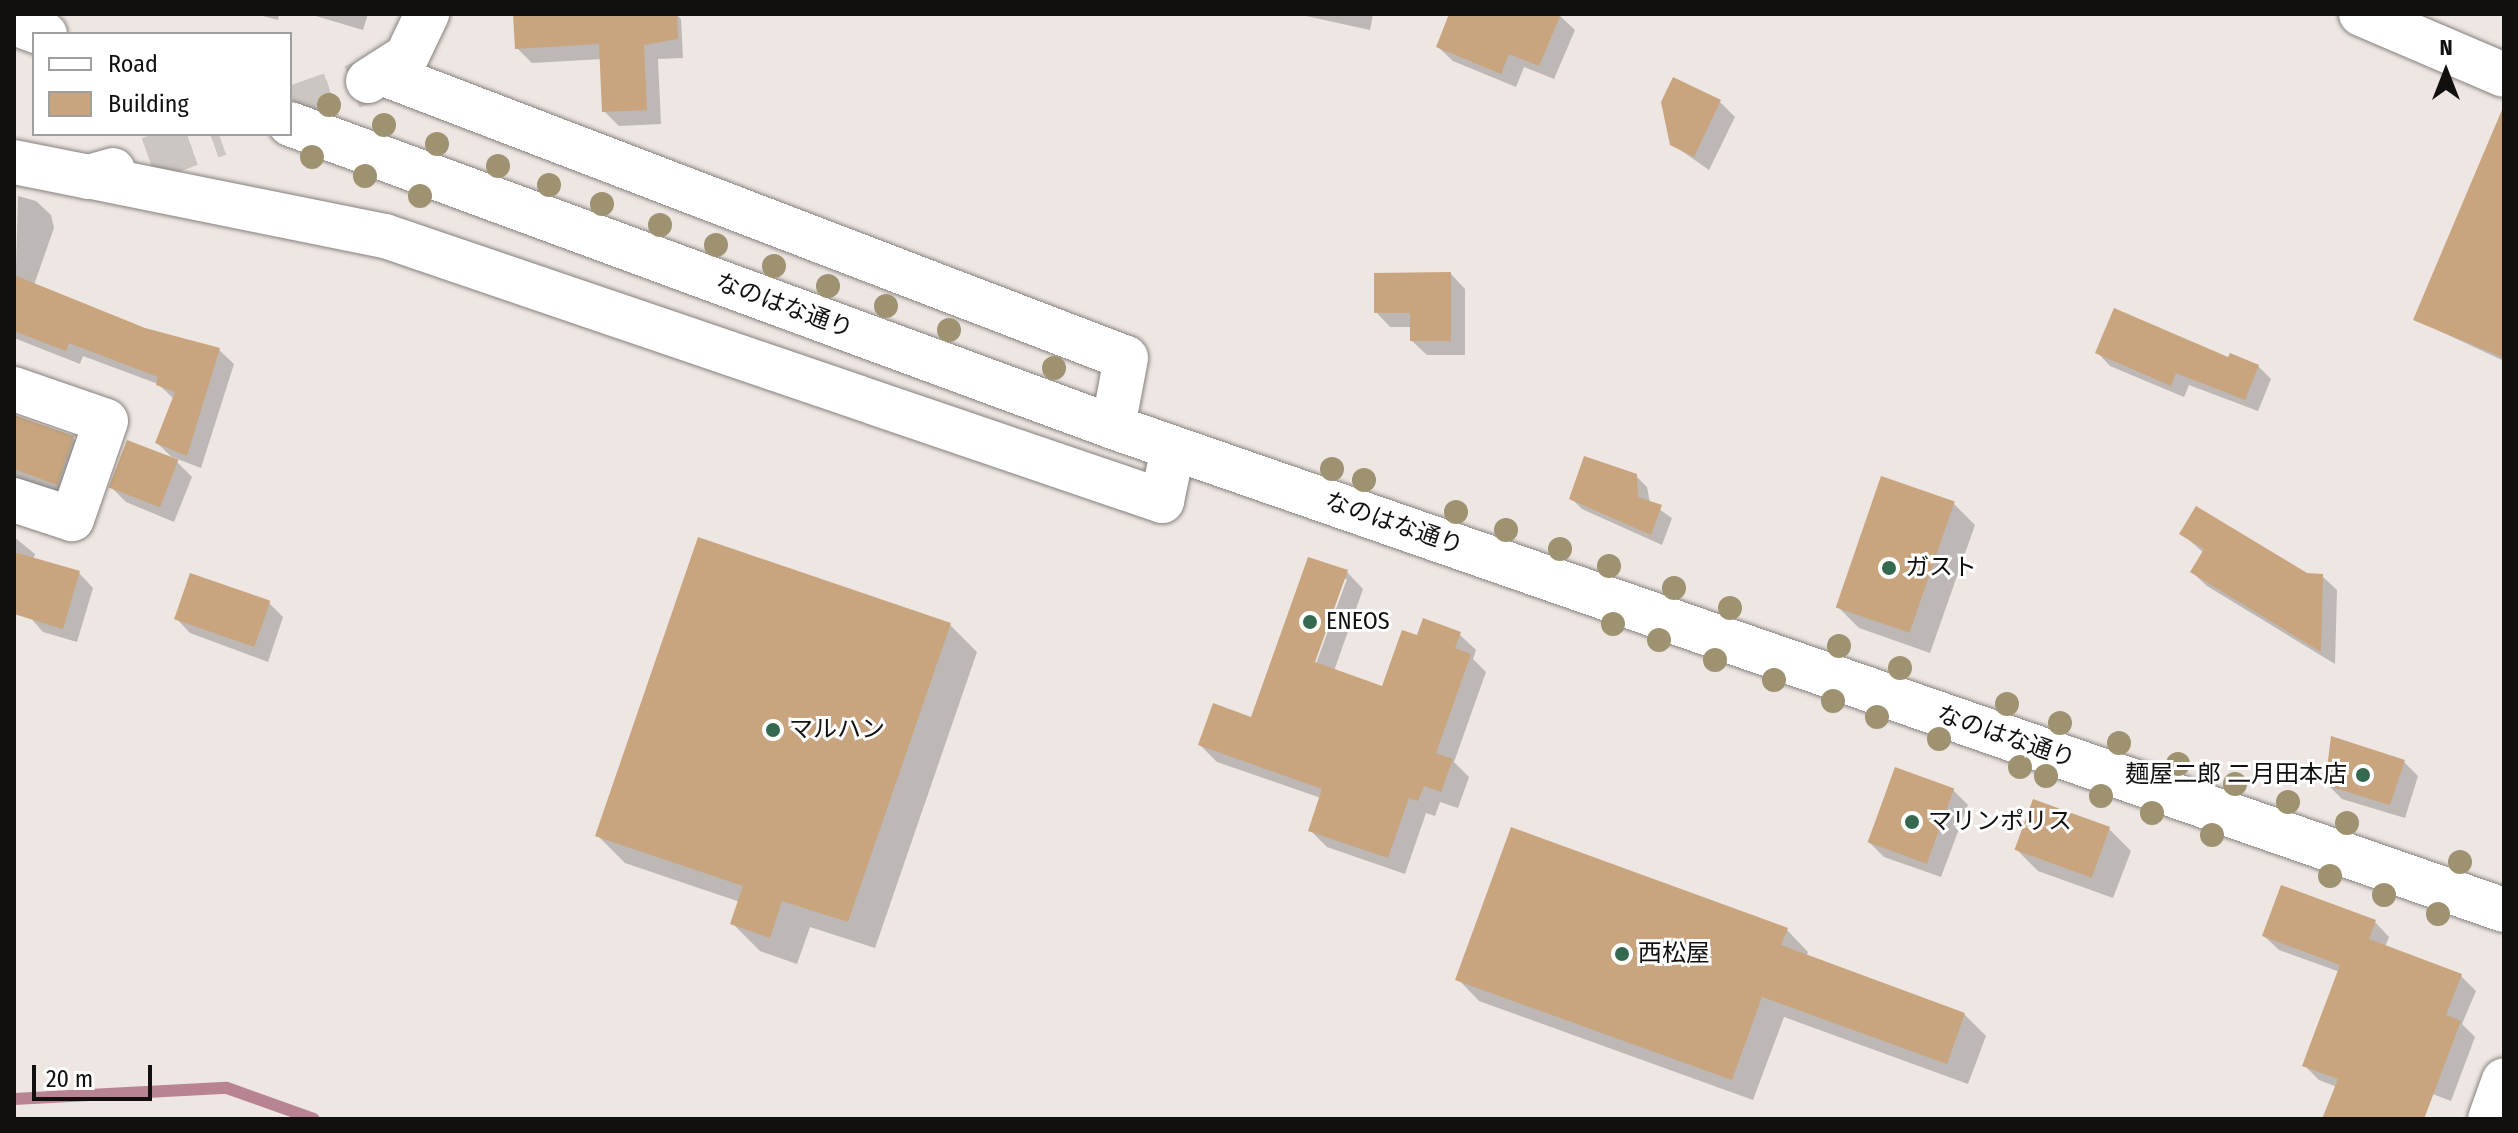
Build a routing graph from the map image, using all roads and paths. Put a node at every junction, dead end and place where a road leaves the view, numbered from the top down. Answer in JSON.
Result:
{"nodes":[{"id":1,"x":427,"y":14,"type":"edge"},
{"id":2,"x":2361,"y":14,"type":"edge"},
{"id":3,"x":14,"y":23,"type":"edge"},
{"id":4,"x":39,"y":32,"type":"edge"},
{"id":5,"x":2504,"y":75,"type":"edge"},
{"id":6,"x":292,"y":125,"type":"edge"},
{"id":7,"x":149,"y":159,"type":"tunnel mouth"},
{"id":8,"x":14,"y":162,"type":"edge"},
{"id":9,"x":87,"y":176,"type":"junction"},
{"id":10,"x":14,"y":389,"type":"edge"},
{"id":11,"x":1113,"y":427,"type":"junction"},
{"id":12,"x":1173,"y":448,"type":"junction"},
{"id":13,"x":14,"y":500,"type":"edge"},
{"id":14,"x":2504,"y":910,"type":"edge"},
{"id":15,"x":2504,"y":1080,"type":"edge"},
{"id":16,"x":2490,"y":1119,"type":"edge"}],
"edges":[{"from":1,"to":11,"type":"street"},
{"from":2,"to":5,"type":"street"},
{"from":3,"to":4,"type":"street"},
{"from":6,"to":11,"type":"street","name":"なのはな通り"},
{"from":7,"to":9,"type":"street"},
{"from":8,"to":9,"type":"street"},
{"from":9,"to":12,"type":"street"},
{"from":10,"to":13,"type":"street"},
{"from":11,"to":12,"type":"street","name":"なのはな通り"},
{"from":12,"to":14,"type":"street","name":"なのはな通り"},
{"from":15,"to":16,"type":"street"}]}
